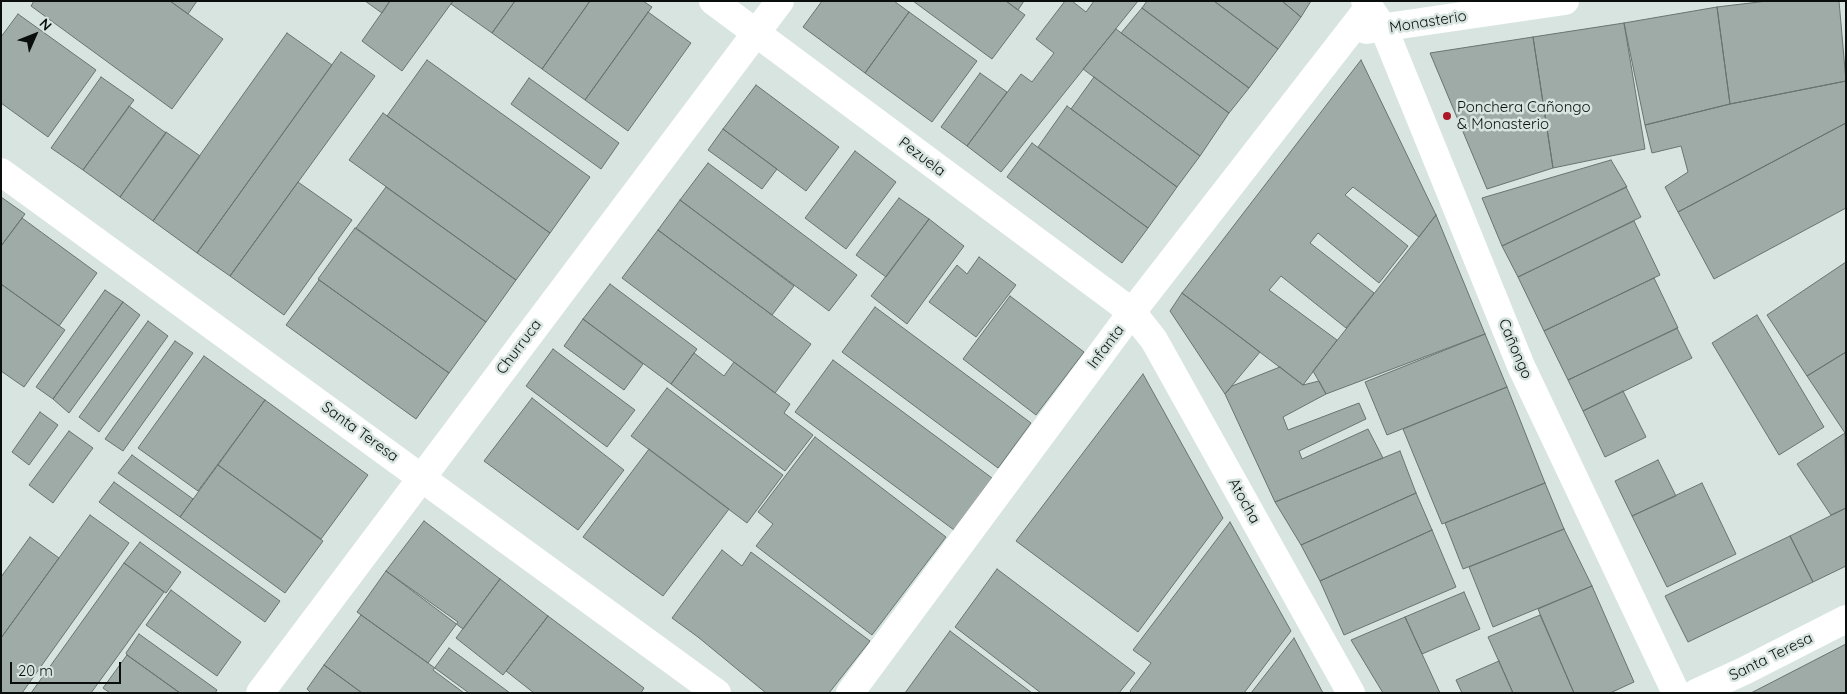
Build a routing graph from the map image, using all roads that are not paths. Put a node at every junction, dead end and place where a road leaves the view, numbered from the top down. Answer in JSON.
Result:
{"nodes":[{"id":1,"x":712,"y":1,"type":"edge"},
{"id":2,"x":780,"y":1,"type":"edge"},
{"id":3,"x":1565,"y":1,"type":"edge"},
{"id":4,"x":1373,"y":12,"type":"edge"},
{"id":5,"x":756,"y":33,"type":"junction"},
{"id":6,"x":1,"y":172,"type":"edge"},
{"id":7,"x":1132,"y":312,"type":"junction"},
{"id":8,"x":422,"y":477,"type":"junction"},
{"id":9,"x":1846,"y":619,"type":"edge"},
{"id":10,"x":260,"y":693,"type":"edge"},
{"id":11,"x":718,"y":693,"type":"edge"},
{"id":12,"x":850,"y":693,"type":"edge"},
{"id":13,"x":1351,"y":693,"type":"edge"},
{"id":14,"x":1676,"y":693,"type":"edge"},
{"id":15,"x":1696,"y":693,"type":"edge"}],
"edges":[{"from":1,"to":5,"type":"street","name":"Pezuela"},
{"from":2,"to":5,"type":"street","name":"Churruca"},
{"from":3,"to":4,"type":"street","name":"Monasterio"},
{"from":4,"to":7,"type":"street","name":"Infanta"},
{"from":4,"to":14,"type":"street","name":"Cañongo"},
{"from":5,"to":7,"type":"street","name":"Pezuela"},
{"from":5,"to":8,"type":"street","name":"Churruca"},
{"from":6,"to":8,"type":"street","name":"Santa Teresa"},
{"from":7,"to":12,"type":"street","name":"Infanta"},
{"from":7,"to":13,"type":"street","name":"Atocha"},
{"from":8,"to":10,"type":"street","name":"Churruca"},
{"from":8,"to":11,"type":"street","name":"Santa Teresa"},
{"from":9,"to":15,"type":"street","name":"Santa Teresa"}]}
